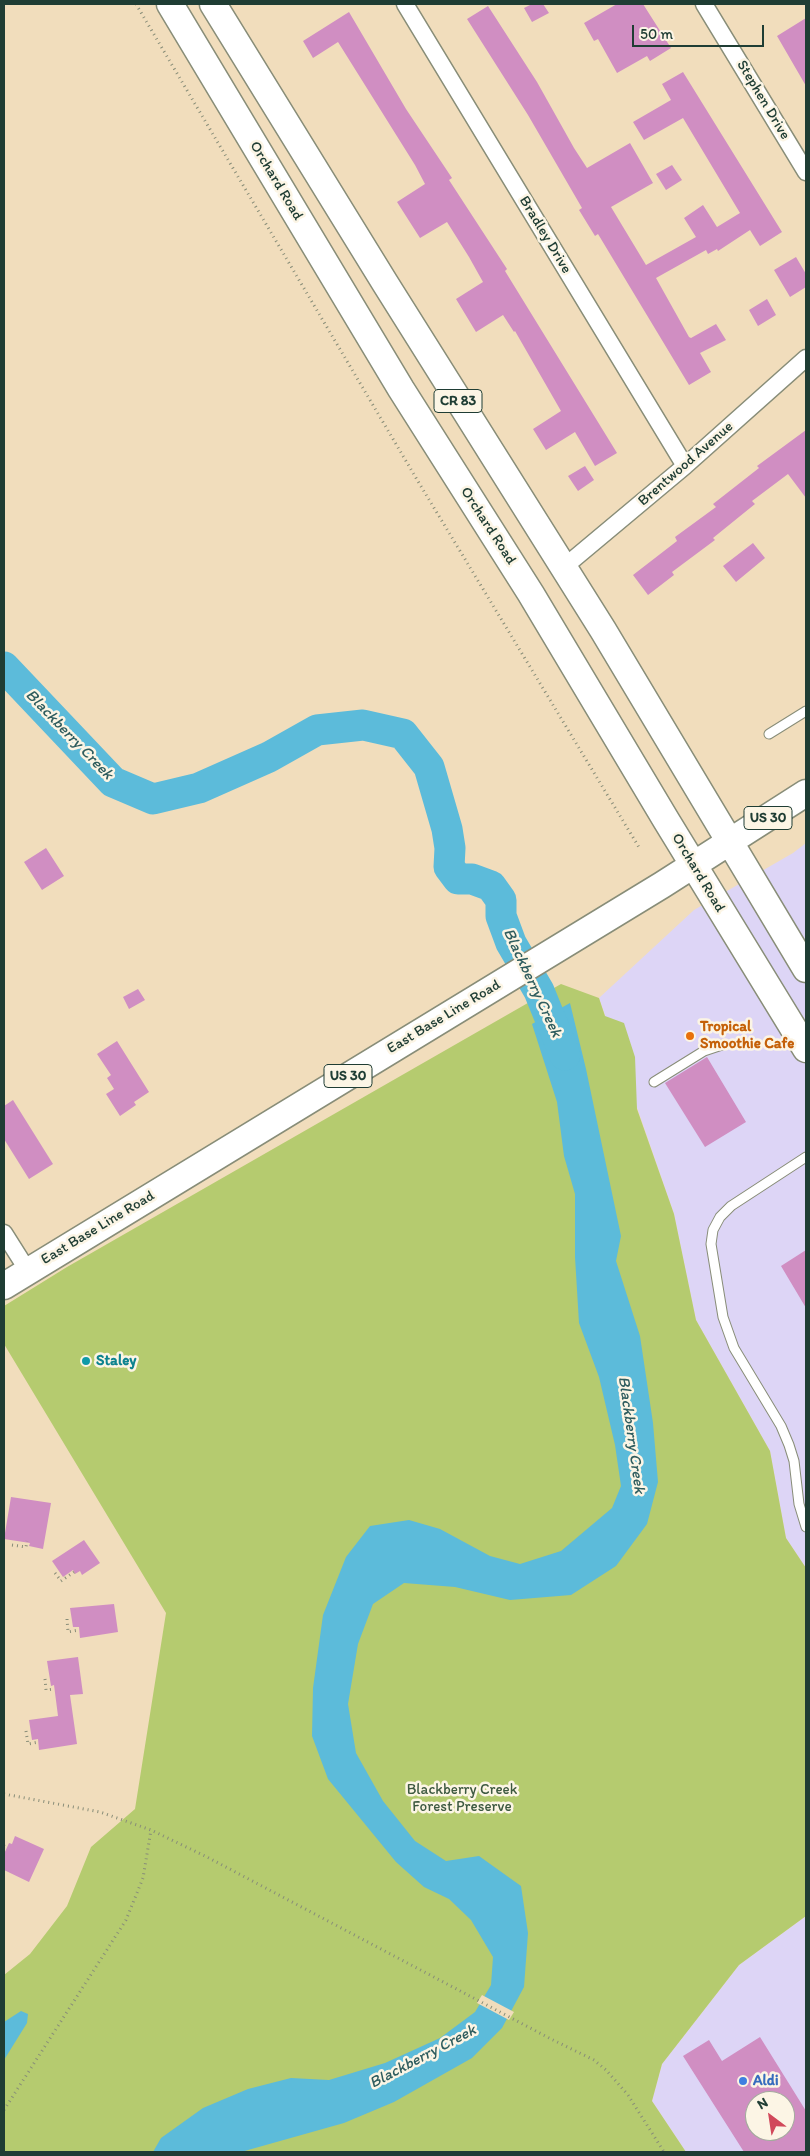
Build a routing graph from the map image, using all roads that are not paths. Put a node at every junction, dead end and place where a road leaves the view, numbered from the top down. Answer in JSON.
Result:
{"nodes":[{"id":1,"x":170,"y":4,"type":"edge"},
{"id":2,"x":213,"y":4,"type":"edge"},
{"id":3,"x":405,"y":4,"type":"edge"},
{"id":4,"x":704,"y":4,"type":"edge"},
{"id":5,"x":806,"y":172,"type":"edge"},
{"id":6,"x":806,"y":358,"type":"edge"},
{"id":7,"x":684,"y":466,"type":"junction"},
{"id":8,"x":564,"y":568,"type":"junction"},
{"id":9,"x":806,"y":711,"type":"edge"},
{"id":10,"x":769,"y":734,"type":"dead end"},
{"id":11,"x":806,"y":793,"type":"edge"},
{"id":12,"x":730,"y":842,"type":"junction"},
{"id":13,"x":693,"y":866,"type":"junction"},
{"id":14,"x":806,"y":970,"type":"edge"},
{"id":15,"x":722,"y":1045,"type":"dead end"},
{"id":16,"x":806,"y":1049,"type":"edge"},
{"id":17,"x":654,"y":1082,"type":"dead end"},
{"id":18,"x":806,"y":1157,"type":"edge"},
{"id":19,"x":4,"y":1233,"type":"edge"},
{"id":20,"x":28,"y":1271,"type":"junction"},
{"id":21,"x":4,"y":1286,"type":"edge"},
{"id":22,"x":806,"y":1527,"type":"edge"}],
"edges":[{"from":1,"to":13,"type":"main road","name":"Orchard Road","number":"CR 83"},
{"from":2,"to":8,"type":"main road","number":"CR 83"},
{"from":3,"to":7,"type":"street","name":"Bradley Drive"},
{"from":4,"to":5,"type":"street","name":"Stephen Drive"},
{"from":6,"to":7,"type":"street","name":"Brentwood Avenue"},
{"from":7,"to":8,"type":"street","name":"Brentwood Avenue"},
{"from":8,"to":12,"type":"main road","number":"CR 83"},
{"from":9,"to":10,"type":"lane"},
{"from":11,"to":12,"type":"main road","name":"East Base Line Road","number":"US 30"},
{"from":12,"to":13,"type":"main road","name":"East Base Line Road","number":"US 30"},
{"from":12,"to":14,"type":"main road"},
{"from":13,"to":16,"type":"main road","name":"Orchard Road"},
{"from":13,"to":20,"type":"main road","name":"East Base Line Road","number":"US 30"},
{"from":15,"to":17,"type":"lane"},
{"from":18,"to":22,"type":"lane"},
{"from":19,"to":20,"type":"street"},
{"from":20,"to":21,"type":"main road","name":"East Base Line Road","number":"US 30"}]}
